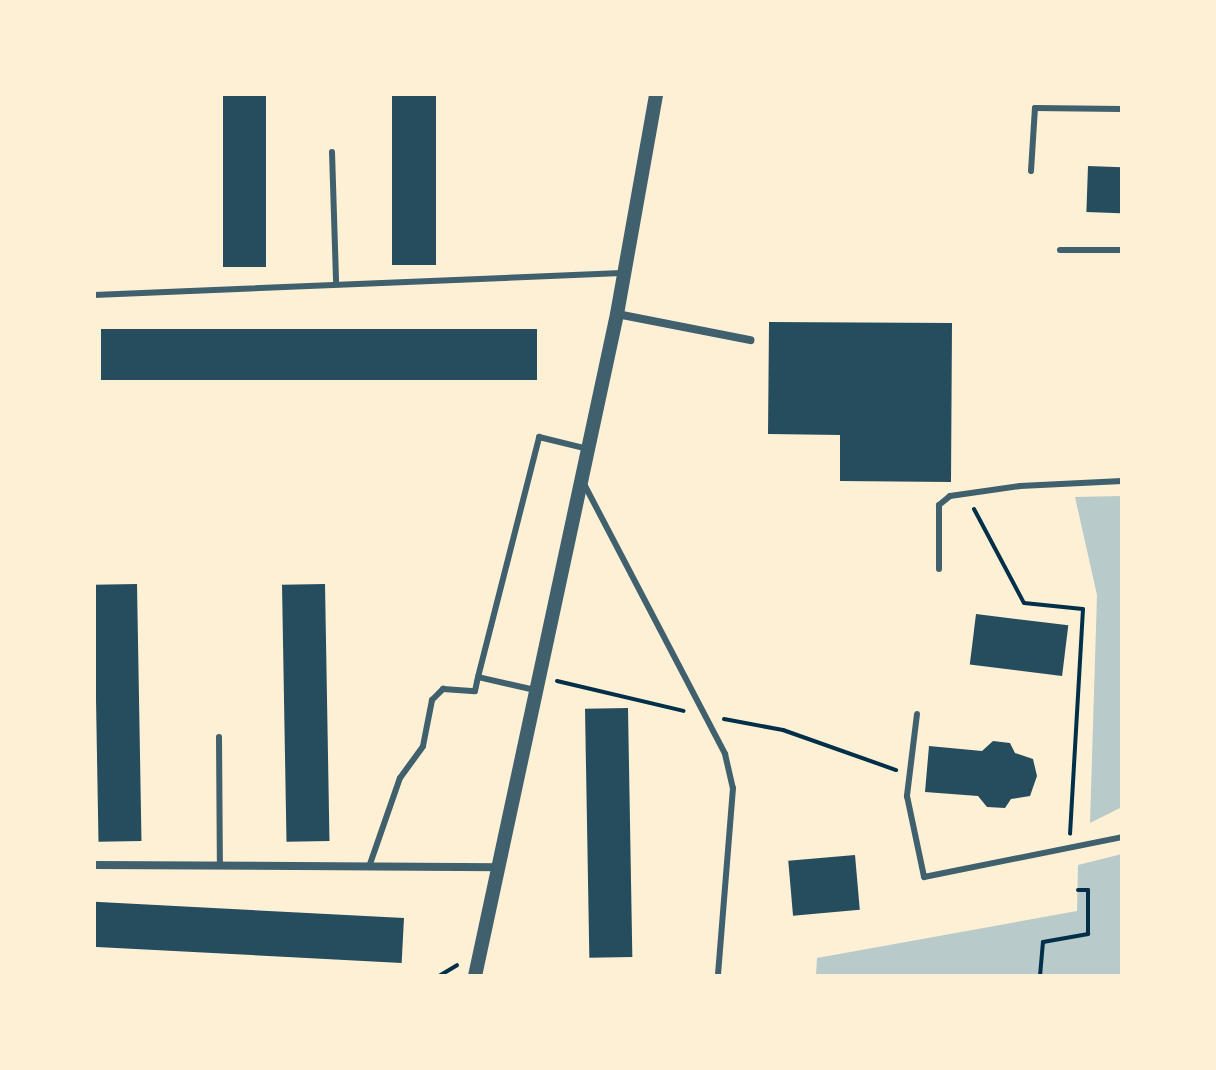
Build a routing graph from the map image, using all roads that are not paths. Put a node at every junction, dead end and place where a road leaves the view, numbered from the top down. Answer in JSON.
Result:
{"nodes":[{"id":1,"x":656,"y":94,"type":"edge"},
{"id":2,"x":1122,"y":109,"type":"edge"},
{"id":3,"x":332,"y":152,"type":"dead end"},
{"id":4,"x":1031,"y":171,"type":"dead end"},
{"id":5,"x":1060,"y":250,"type":"dead end"},
{"id":6,"x":1122,"y":250,"type":"edge"},
{"id":7,"x":624,"y":273,"type":"junction"},
{"id":8,"x":336,"y":281,"type":"junction"},
{"id":9,"x":94,"y":295,"type":"edge"},
{"id":10,"x":617,"y":314,"type":"junction"},
{"id":11,"x":750,"y":340,"type":"dead end"},
{"id":12,"x":588,"y":449,"type":"junction"},
{"id":13,"x":581,"y":479,"type":"junction"},
{"id":14,"x":1122,"y":481,"type":"edge"},
{"id":15,"x":939,"y":569,"type":"dead end"},
{"id":16,"x":478,"y":677,"type":"junction"},
{"id":17,"x":537,"y":691,"type":"junction"},
{"id":18,"x":917,"y":714,"type":"dead end"},
{"id":19,"x":219,"y":737,"type":"dead end"},
{"id":20,"x":1122,"y":837,"type":"edge"},
{"id":21,"x":370,"y":864,"type":"junction"},
{"id":22,"x":94,"y":865,"type":"edge"},
{"id":23,"x":220,"y":866,"type":"junction"},
{"id":24,"x":501,"y":867,"type":"junction"},
{"id":25,"x":718,"y":974,"type":"edge"},
{"id":26,"x":475,"y":976,"type":"edge"}],
"edges":[{"from":1,"to":7,"type":"street"},
{"from":2,"to":4,"type":"lane"},
{"from":3,"to":8,"type":"lane"},
{"from":5,"to":6,"type":"lane"},
{"from":7,"to":8,"type":"lane"},
{"from":7,"to":10,"type":"street"},
{"from":8,"to":9,"type":"lane"},
{"from":10,"to":11,"type":"street"},
{"from":10,"to":12,"type":"street"},
{"from":12,"to":13,"type":"street"},
{"from":12,"to":16,"type":"lane"},
{"from":13,"to":17,"type":"street"},
{"from":13,"to":25,"type":"lane"},
{"from":14,"to":15,"type":"lane"},
{"from":16,"to":17,"type":"lane"},
{"from":16,"to":21,"type":"lane"},
{"from":17,"to":24,"type":"street"},
{"from":18,"to":20,"type":"lane"},
{"from":19,"to":23,"type":"lane"},
{"from":21,"to":23,"type":"street"},
{"from":21,"to":24,"type":"street"},
{"from":22,"to":23,"type":"street"},
{"from":24,"to":26,"type":"street"}]}
